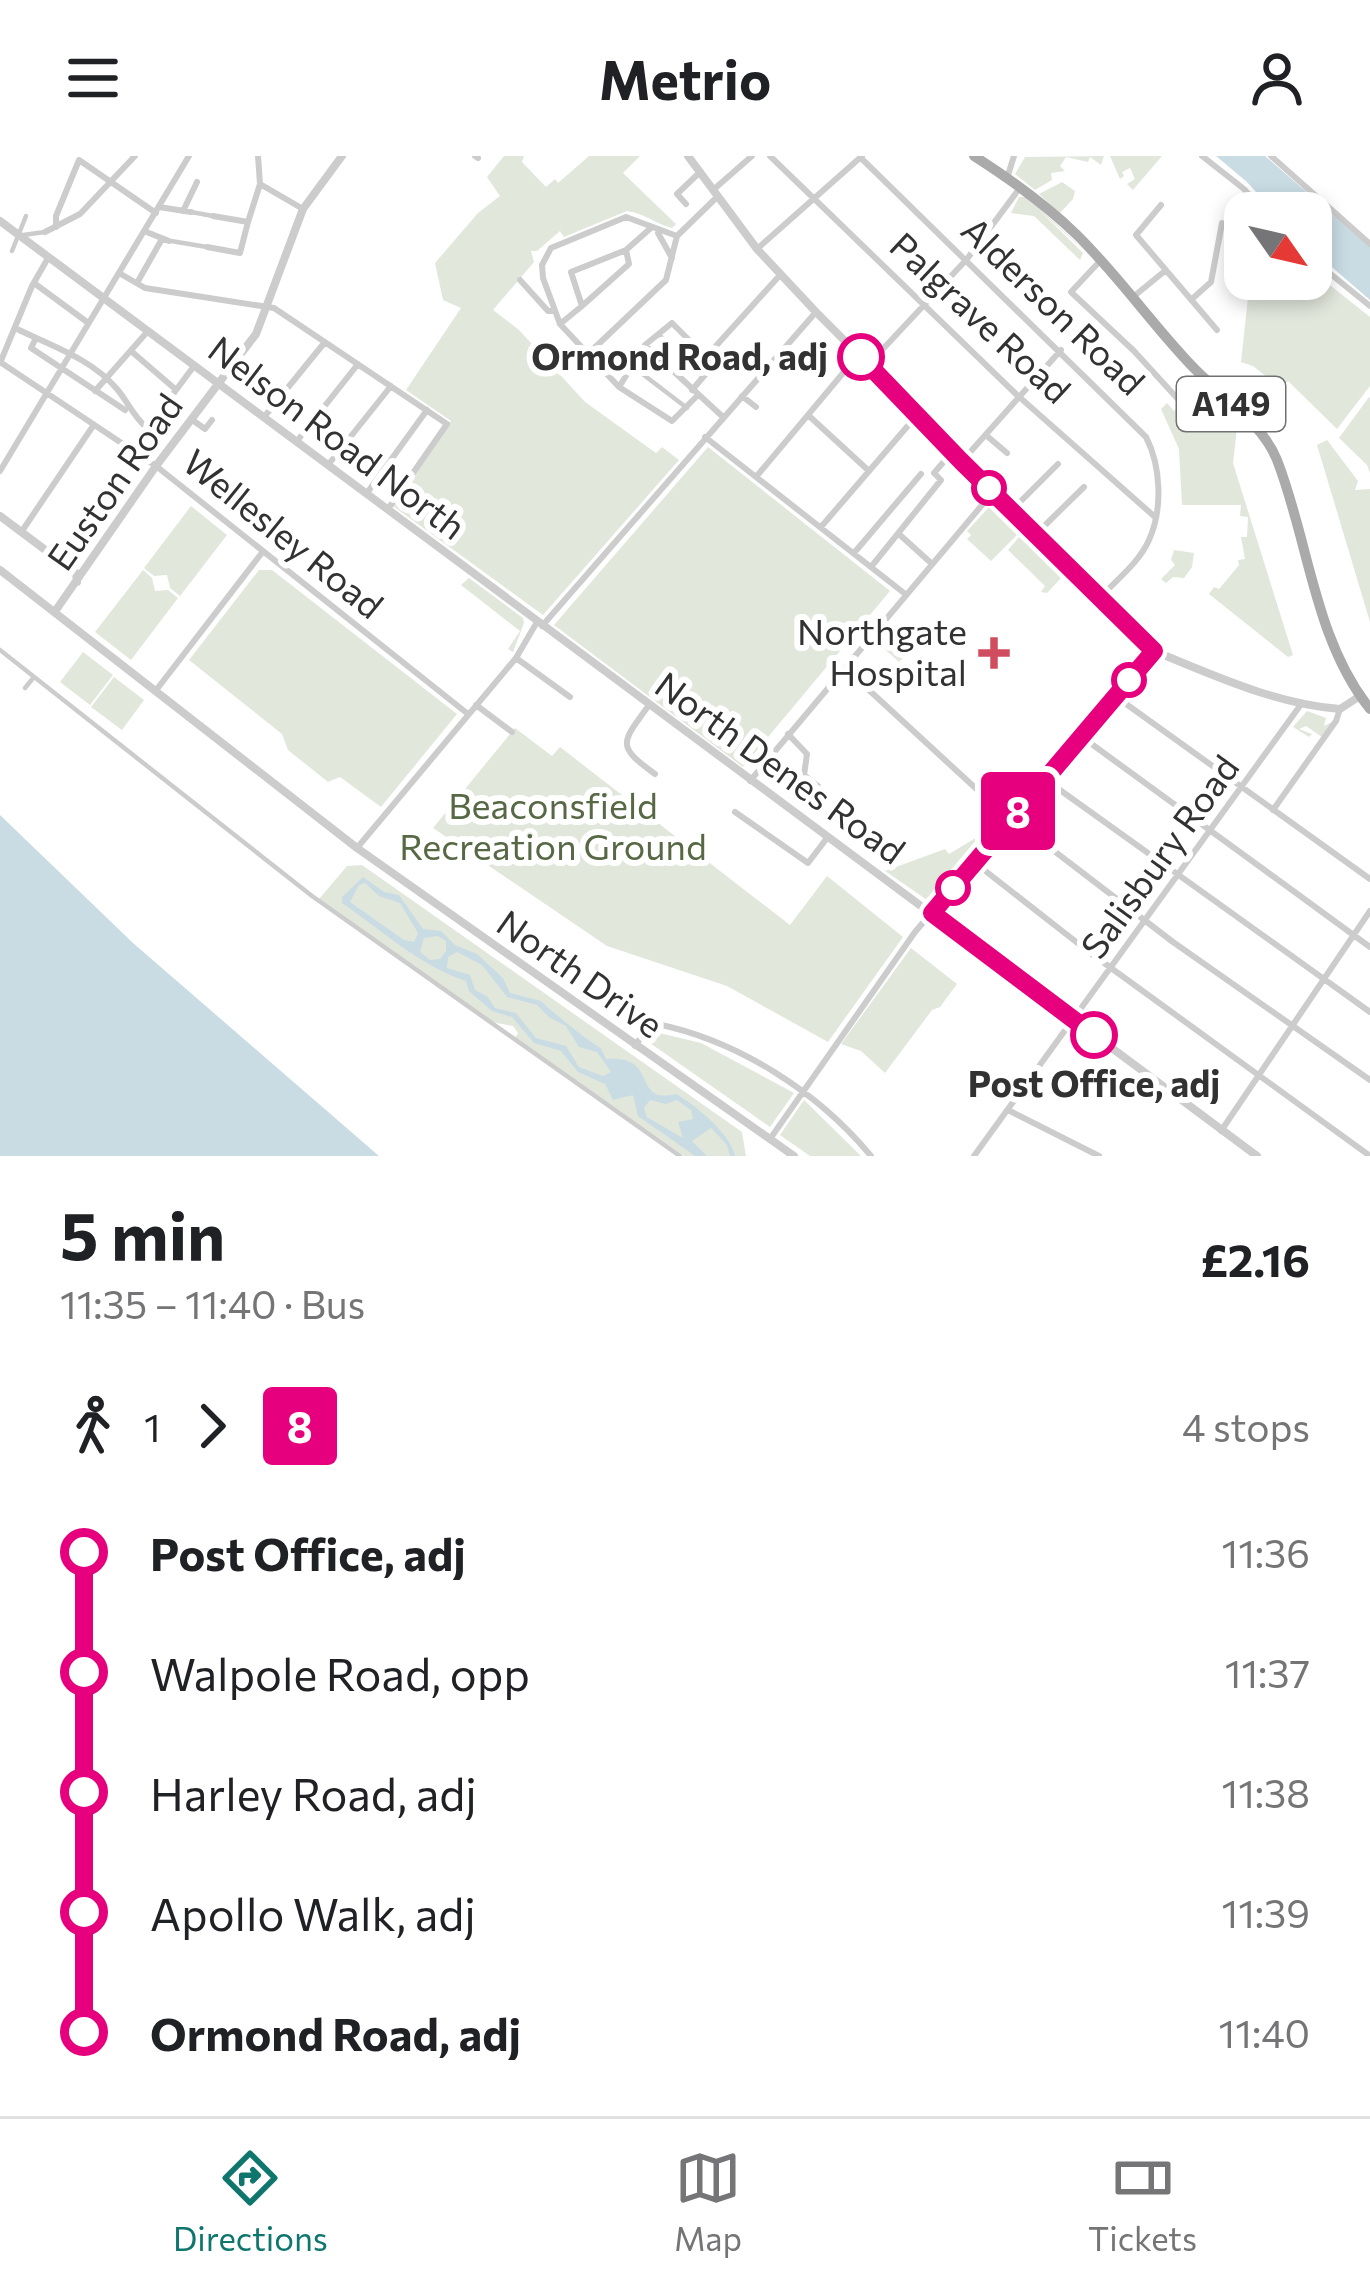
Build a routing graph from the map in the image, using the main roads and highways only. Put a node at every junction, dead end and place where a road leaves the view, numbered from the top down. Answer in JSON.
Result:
{"nodes":[{"id":1,"x":974,"y":156,"type":"edge"},
{"id":2,"x":1365,"y":693,"type":"edge"},
{"id":3,"x":1370,"y":709,"type":"edge"}],
"edges":[{"from":1,"to":2,"type":"main road","number":"A149"},
{"from":2,"to":3,"type":"main road","number":"A149"}]}
